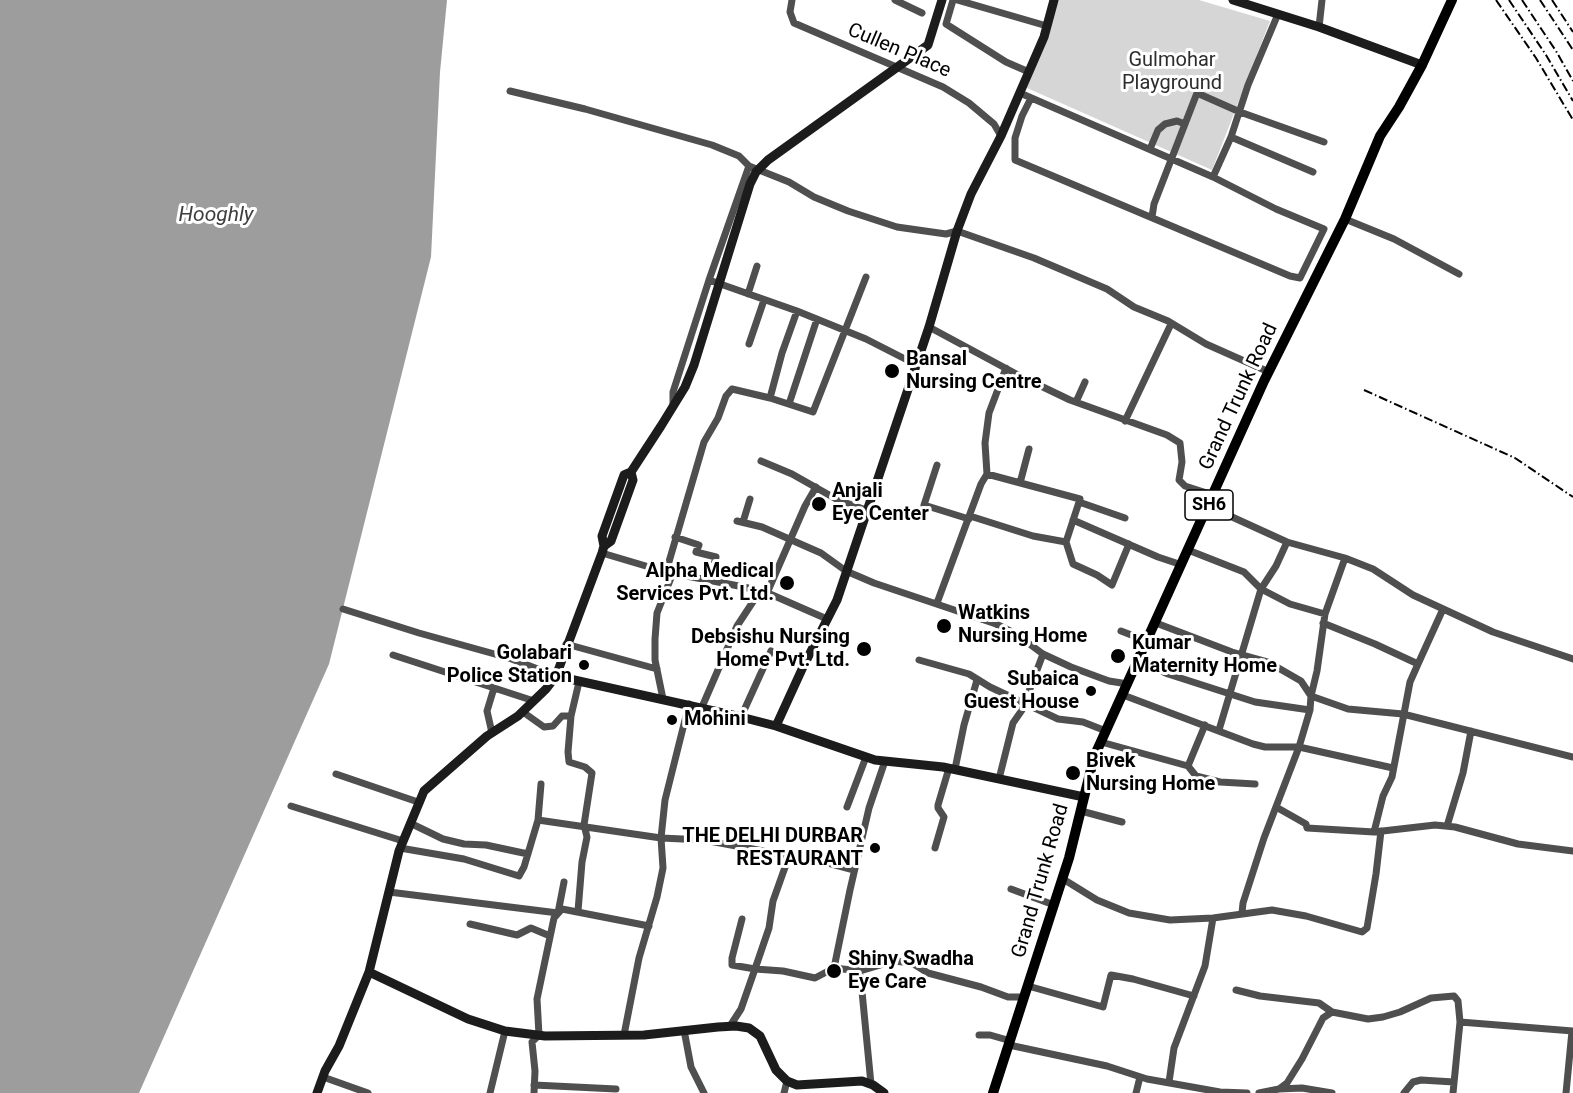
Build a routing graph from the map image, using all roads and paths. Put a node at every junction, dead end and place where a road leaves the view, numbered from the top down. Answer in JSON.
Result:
{"nodes":[{"id":1,"x":792,"y":0,"type":"edge"},
{"id":2,"x":896,"y":0,"type":"edge"},
{"id":3,"x":942,"y":0,"type":"edge"},
{"id":4,"x":955,"y":0,"type":"edge"},
{"id":5,"x":1054,"y":0,"type":"edge"},
{"id":6,"x":1233,"y":0,"type":"edge"},
{"id":7,"x":1322,"y":0,"type":"edge"},
{"id":8,"x":1452,"y":0,"type":"edge"},
{"id":9,"x":922,"y":13,"type":"dead end"},
{"id":10,"x":1278,"y":14,"type":"junction"},
{"id":11,"x":1047,"y":26,"type":"junction"},
{"id":12,"x":1319,"y":27,"type":"junction"},
{"id":13,"x":1422,"y":65,"type":"junction"},
{"id":14,"x":1029,"y":72,"type":"junction"},
{"id":15,"x":510,"y":91,"type":"dead end"},
{"id":16,"x":1020,"y":93,"type":"junction"},
{"id":17,"x":1031,"y":98,"type":"junction"},
{"id":18,"x":1240,"y":112,"type":"junction"},
{"id":19,"x":1185,"y":124,"type":"junction"},
{"id":20,"x":1001,"y":136,"type":"junction"},
{"id":21,"x":1231,"y":137,"type":"junction"},
{"id":22,"x":1324,"y":142,"type":"dead end"},
{"id":23,"x":1150,"y":149,"type":"junction"},
{"id":24,"x":1171,"y":158,"type":"junction"},
{"id":25,"x":749,"y":166,"type":"junction"},
{"id":26,"x":1313,"y":171,"type":"dead end"},
{"id":27,"x":1213,"y":177,"type":"junction"},
{"id":28,"x":1152,"y":217,"type":"junction"},
{"id":29,"x":1345,"y":219,"type":"junction"},
{"id":30,"x":957,"y":231,"type":"junction"},
{"id":31,"x":758,"y":266,"type":"dead end"},
{"id":32,"x":1459,"y":274,"type":"dead end"},
{"id":33,"x":866,"y":277,"type":"dead end"},
{"id":34,"x":709,"y":280,"type":"junction"},
{"id":35,"x":748,"y":294,"type":"junction"},
{"id":36,"x":764,"y":300,"type":"junction"},
{"id":37,"x":797,"y":311,"type":"junction"},
{"id":38,"x":816,"y":319,"type":"junction"},
{"id":39,"x":1171,"y":324,"type":"junction"},
{"id":40,"x":929,"y":327,"type":"junction"},
{"id":41,"x":844,"y":330,"type":"junction"},
{"id":42,"x":749,"y":344,"type":"dead end"},
{"id":43,"x":915,"y":364,"type":"junction"},
{"id":44,"x":1006,"y":368,"type":"junction"},
{"id":45,"x":1269,"y":372,"type":"junction"},
{"id":46,"x":1085,"y":382,"type":"dead end"},
{"id":47,"x":770,"y":398,"type":"junction"},
{"id":48,"x":1076,"y":402,"type":"junction"},
{"id":49,"x":789,"y":404,"type":"junction"},
{"id":50,"x":673,"y":406,"type":"junction"},
{"id":51,"x":1125,"y":421,"type":"junction"},
{"id":52,"x":1029,"y":449,"type":"dead end"},
{"id":53,"x":761,"y":461,"type":"dead end"},
{"id":54,"x":937,"y":465,"type":"dead end"},
{"id":55,"x":987,"y":474,"type":"junction"},
{"id":56,"x":1020,"y":483,"type":"junction"},
{"id":57,"x":816,"y":487,"type":"junction"},
{"id":58,"x":750,"y":499,"type":"dead end"},
{"id":59,"x":1211,"y":501,"type":"junction"},
{"id":60,"x":1079,"y":502,"type":"junction"},
{"id":61,"x":866,"y":510,"type":"junction"},
{"id":62,"x":970,"y":518,"type":"junction"},
{"id":63,"x":1125,"y":518,"type":"dead end"},
{"id":64,"x":1073,"y":519,"type":"junction"},
{"id":65,"x":675,"y":537,"type":"junction"},
{"id":66,"x":791,"y":539,"type":"junction"},
{"id":67,"x":1066,"y":542,"type":"junction"},
{"id":68,"x":1287,"y":542,"type":"junction"},
{"id":69,"x":1128,"y":544,"type":"junction"},
{"id":70,"x":603,"y":549,"type":"junction"},
{"id":71,"x":1188,"y":550,"type":"junction"},
{"id":72,"x":1345,"y":558,"type":"junction"},
{"id":73,"x":1182,"y":565,"type":"junction"},
{"id":74,"x":846,"y":572,"type":"junction"},
{"id":75,"x":669,"y":573,"type":"junction"},
{"id":76,"x":710,"y":580,"type":"junction"},
{"id":77,"x":1261,"y":589,"type":"junction"},
{"id":78,"x":764,"y":592,"type":"junction"},
{"id":79,"x":937,"y":603,"type":"junction"},
{"id":80,"x":343,"y":609,"type":"dead end"},
{"id":81,"x":1443,"y":609,"type":"junction"},
{"id":82,"x":1325,"y":614,"type":"junction"},
{"id":83,"x":827,"y":619,"type":"junction"},
{"id":84,"x":1156,"y":623,"type":"junction"},
{"id":85,"x":1323,"y":623,"type":"junction"},
{"id":86,"x":1121,"y":630,"type":"dead end"},
{"id":87,"x":1147,"y":641,"type":"junction"},
{"id":88,"x":566,"y":644,"type":"junction"},
{"id":89,"x":771,"y":651,"type":"dead end"},
{"id":90,"x":1043,"y":654,"type":"junction"},
{"id":91,"x":393,"y":655,"type":"dead end"},
{"id":92,"x":1240,"y":655,"type":"junction"},
{"id":93,"x":1573,"y":659,"type":"edge"},
{"id":94,"x":919,"y":660,"type":"dead end"},
{"id":95,"x":1138,"y":662,"type":"junction"},
{"id":96,"x":1418,"y":664,"type":"junction"},
{"id":97,"x":657,"y":669,"type":"junction"},
{"id":98,"x":556,"y":676,"type":"junction"},
{"id":99,"x":977,"y":680,"type":"junction"},
{"id":100,"x":579,"y":682,"type":"junction"},
{"id":101,"x":1128,"y":684,"type":"junction"},
{"id":102,"x":494,"y":688,"type":"junction"},
{"id":103,"x":1230,"y":694,"type":"junction"},
{"id":104,"x":1123,"y":695,"type":"junction"},
{"id":105,"x":1311,"y":696,"type":"junction"},
{"id":106,"x":663,"y":699,"type":"junction"},
{"id":107,"x":534,"y":701,"type":"junction"},
{"id":108,"x":1025,"y":702,"type":"junction"},
{"id":109,"x":688,"y":704,"type":"junction"},
{"id":110,"x":702,"y":707,"type":"junction"},
{"id":111,"x":1310,"y":710,"type":"junction"},
{"id":112,"x":523,"y":712,"type":"junction"},
{"id":113,"x":1403,"y":714,"type":"junction"},
{"id":114,"x":571,"y":716,"type":"junction"},
{"id":115,"x":741,"y":717,"type":"junction"},
{"id":116,"x":1205,"y":725,"type":"junction"},
{"id":117,"x":776,"y":726,"type":"junction"},
{"id":118,"x":1219,"y":730,"type":"junction"},
{"id":119,"x":1471,"y":731,"type":"junction"},
{"id":120,"x":492,"y":733,"type":"junction"},
{"id":121,"x":1103,"y":736,"type":"junction"},
{"id":122,"x":1299,"y":747,"type":"junction"},
{"id":123,"x":866,"y":757,"type":"junction"},
{"id":124,"x":1573,"y":757,"type":"edge"},
{"id":125,"x":885,"y":761,"type":"junction"},
{"id":126,"x":1188,"y":766,"type":"junction"},
{"id":127,"x":1393,"y":768,"type":"junction"},
{"id":128,"x":952,"y":769,"type":"junction"},
{"id":129,"x":336,"y":774,"type":"dead end"},
{"id":130,"x":999,"y":779,"type":"junction"},
{"id":131,"x":541,"y":784,"type":"dead end"},
{"id":132,"x":1255,"y":784,"type":"dead end"},
{"id":133,"x":1084,"y":797,"type":"junction"},
{"id":134,"x":418,"y":802,"type":"junction"},
{"id":135,"x":291,"y":806,"type":"dead end"},
{"id":136,"x":847,"y":807,"type":"dead end"},
{"id":137,"x":1276,"y":807,"type":"junction"},
{"id":138,"x":1081,"y":811,"type":"junction"},
{"id":139,"x":538,"y":820,"type":"junction"},
{"id":140,"x":1122,"y":822,"type":"dead end"},
{"id":141,"x":410,"y":823,"type":"junction"},
{"id":142,"x":584,"y":825,"type":"junction"},
{"id":143,"x":1447,"y":826,"type":"junction"},
{"id":144,"x":1377,"y":831,"type":"junction"},
{"id":145,"x":661,"y":838,"type":"junction"},
{"id":146,"x":402,"y":844,"type":"junction"},
{"id":147,"x":935,"y":848,"type":"dead end"},
{"id":148,"x":1573,"y":851,"type":"edge"},
{"id":149,"x":528,"y":854,"type":"junction"},
{"id":150,"x":789,"y":856,"type":"junction"},
{"id":151,"x":854,"y":870,"type":"junction"},
{"id":152,"x":1062,"y":879,"type":"junction"},
{"id":153,"x":564,"y":882,"type":"dead end"},
{"id":154,"x":1011,"y":888,"type":"dead end"},
{"id":155,"x":389,"y":892,"type":"junction"},
{"id":156,"x":1054,"y":905,"type":"junction"},
{"id":157,"x":578,"y":910,"type":"junction"},
{"id":158,"x":558,"y":913,"type":"junction"},
{"id":159,"x":1242,"y":913,"type":"junction"},
{"id":160,"x":1213,"y":918,"type":"junction"},
{"id":161,"x":742,"y":919,"type":"dead end"},
{"id":162,"x":470,"y":924,"type":"dead end"},
{"id":163,"x":649,"y":926,"type":"junction"},
{"id":164,"x":550,"y":936,"type":"junction"},
{"id":165,"x":834,"y":968,"type":"junction"},
{"id":166,"x":755,"y":969,"type":"junction"},
{"id":167,"x":860,"y":971,"type":"junction"},
{"id":168,"x":369,"y":972,"type":"junction"},
{"id":169,"x":1236,"y":990,"type":"dead end"},
{"id":170,"x":1027,"y":992,"type":"junction"},
{"id":171,"x":1194,"y":996,"type":"junction"},
{"id":172,"x":1332,"y":1012,"type":"junction"},
{"id":173,"x":1460,"y":1022,"type":"junction"},
{"id":174,"x":730,"y":1026,"type":"junction"},
{"id":175,"x":684,"y":1030,"type":"junction"},
{"id":176,"x":505,"y":1031,"type":"junction"},
{"id":177,"x":1572,"y":1031,"type":"edge"},
{"id":178,"x":539,"y":1035,"type":"junction"},
{"id":179,"x":624,"y":1035,"type":"junction"},
{"id":180,"x":979,"y":1035,"type":"dead end"},
{"id":181,"x":1010,"y":1043,"type":"junction"},
{"id":182,"x":323,"y":1077,"type":"junction"},
{"id":183,"x":1140,"y":1077,"type":"junction"},
{"id":184,"x":786,"y":1081,"type":"junction"},
{"id":185,"x":1170,"y":1082,"type":"junction"},
{"id":186,"x":1454,"y":1082,"type":"junction"},
{"id":187,"x":871,"y":1084,"type":"junction"},
{"id":188,"x":534,"y":1089,"type":"edge"},
{"id":189,"x":616,"y":1089,"type":"dead end"},
{"id":190,"x":1280,"y":1089,"type":"junction"},
{"id":191,"x":1302,"y":1090,"type":"edge"},
{"id":192,"x":317,"y":1093,"type":"edge"},
{"id":193,"x":369,"y":1093,"type":"edge"},
{"id":194,"x":490,"y":1093,"type":"edge"},
{"id":195,"x":704,"y":1093,"type":"edge"},
{"id":196,"x":784,"y":1093,"type":"edge"},
{"id":197,"x":885,"y":1093,"type":"edge"},
{"id":198,"x":993,"y":1093,"type":"edge"},
{"id":199,"x":1136,"y":1093,"type":"edge"},
{"id":200,"x":1246,"y":1093,"type":"edge"},
{"id":201,"x":1258,"y":1093,"type":"edge"},
{"id":202,"x":1332,"y":1093,"type":"edge"},
{"id":203,"x":1404,"y":1093,"type":"edge"},
{"id":204,"x":1453,"y":1093,"type":"edge"},
{"id":205,"x":1566,"y":1093,"type":"edge"}],
"edges":[{"from":1,"to":20,"type":"street","name":"Cullen Place"},
{"from":2,"to":9,"type":"street"},
{"from":3,"to":50,"type":"street"},
{"from":4,"to":11,"type":"street"},
{"from":4,"to":14,"type":"street"},
{"from":5,"to":11,"type":"street"},
{"from":6,"to":10,"type":"street"},
{"from":7,"to":12,"type":"street"},
{"from":8,"to":13,"type":"main road","name":"Grand Trunk Road","number":"SH6"},
{"from":10,"to":12,"type":"street"},
{"from":10,"to":18,"type":"street"},
{"from":11,"to":14,"type":"street"},
{"from":12,"to":13,"type":"street"},
{"from":13,"to":29,"type":"main road","name":"Grand Trunk Road","number":"SH6"},
{"from":14,"to":16,"type":"street"},
{"from":15,"to":25,"type":"street"},
{"from":16,"to":17,"type":"street"},
{"from":16,"to":20,"type":"street"},
{"from":17,"to":23,"type":"street"},
{"from":17,"to":28,"type":"street"},
{"from":18,"to":19,"type":"street"},
{"from":18,"to":21,"type":"street"},
{"from":18,"to":22,"type":"street"},
{"from":19,"to":23,"type":"street"},
{"from":19,"to":24,"type":"street"},
{"from":20,"to":30,"type":"street"},
{"from":21,"to":26,"type":"street"},
{"from":21,"to":27,"type":"street"},
{"from":23,"to":24,"type":"street"},
{"from":24,"to":27,"type":"street"},
{"from":24,"to":28,"type":"street"},
{"from":25,"to":30,"type":"street"},
{"from":25,"to":34,"type":"street"},
{"from":27,"to":28,"type":"street"},
{"from":29,"to":32,"type":"street"},
{"from":29,"to":45,"type":"main road","name":"Grand Trunk Road","number":"SH6"},
{"from":30,"to":39,"type":"street"},
{"from":30,"to":40,"type":"street"},
{"from":31,"to":35,"type":"street"},
{"from":33,"to":41,"type":"street"},
{"from":34,"to":35,"type":"street"},
{"from":34,"to":50,"type":"street"},
{"from":35,"to":36,"type":"street"},
{"from":36,"to":37,"type":"street"},
{"from":36,"to":42,"type":"street"},
{"from":37,"to":38,"type":"street"},
{"from":37,"to":47,"type":"street"},
{"from":38,"to":41,"type":"street"},
{"from":38,"to":49,"type":"street"},
{"from":39,"to":45,"type":"street"},
{"from":39,"to":51,"type":"street"},
{"from":40,"to":43,"type":"street"},
{"from":40,"to":44,"type":"street"},
{"from":41,"to":43,"type":"street"},
{"from":41,"to":49,"type":"street"},
{"from":43,"to":61,"type":"street"},
{"from":44,"to":48,"type":"street"},
{"from":44,"to":55,"type":"street"},
{"from":45,"to":59,"type":"main road","name":"Grand Trunk Road","number":"SH6"},
{"from":46,"to":48,"type":"street"},
{"from":47,"to":49,"type":"street"},
{"from":47,"to":65,"type":"street"},
{"from":48,"to":51,"type":"street"},
{"from":50,"to":70,"type":"street"},
{"from":51,"to":59,"type":"street"},
{"from":52,"to":56,"type":"street"},
{"from":53,"to":57,"type":"street"},
{"from":54,"to":62,"type":"street"},
{"from":55,"to":56,"type":"street"},
{"from":55,"to":62,"type":"street"},
{"from":56,"to":60,"type":"street"},
{"from":57,"to":61,"type":"street"},
{"from":57,"to":66,"type":"street"},
{"from":58,"to":66,"type":"street"},
{"from":59,"to":68,"type":"street"},
{"from":59,"to":71,"type":"main road","name":"Grand Trunk Road","number":"SH6"},
{"from":60,"to":63,"type":"street"},
{"from":60,"to":64,"type":"street"},
{"from":61,"to":74,"type":"street"},
{"from":62,"to":67,"type":"street"},
{"from":62,"to":79,"type":"street"},
{"from":64,"to":67,"type":"street"},
{"from":64,"to":69,"type":"street"},
{"from":65,"to":75,"type":"street"},
{"from":65,"to":76,"type":"street"},
{"from":66,"to":74,"type":"street"},
{"from":66,"to":78,"type":"street"},
{"from":67,"to":69,"type":"street"},
{"from":68,"to":72,"type":"street"},
{"from":68,"to":77,"type":"street"},
{"from":69,"to":73,"type":"street"},
{"from":70,"to":75,"type":"street"},
{"from":70,"to":88,"type":"street"},
{"from":71,"to":73,"type":"main road","name":"Grand Trunk Road","number":"SH6"},
{"from":71,"to":77,"type":"street"},
{"from":72,"to":81,"type":"street"},
{"from":72,"to":82,"type":"street"},
{"from":73,"to":84,"type":"main road","name":"Grand Trunk Road","number":"SH6"},
{"from":74,"to":79,"type":"street"},
{"from":74,"to":83,"type":"street"},
{"from":75,"to":76,"type":"street"},
{"from":75,"to":97,"type":"street"},
{"from":76,"to":78,"type":"street"},
{"from":77,"to":82,"type":"street"},
{"from":77,"to":92,"type":"street"},
{"from":78,"to":83,"type":"street"},
{"from":78,"to":110,"type":"street"},
{"from":79,"to":90,"type":"street"},
{"from":80,"to":98,"type":"street"},
{"from":81,"to":93,"type":"street"},
{"from":81,"to":96,"type":"street"},
{"from":82,"to":85,"type":"street"},
{"from":83,"to":117,"type":"street"},
{"from":84,"to":87,"type":"main road","name":"Grand Trunk Road","number":"SH6"},
{"from":84,"to":92,"type":"street"},
{"from":85,"to":96,"type":"street"},
{"from":85,"to":105,"type":"street"},
{"from":86,"to":87,"type":"street"},
{"from":87,"to":95,"type":"main road","name":"Grand Trunk Road","number":"SH6"},
{"from":88,"to":97,"type":"street"},
{"from":88,"to":98,"type":"street"},
{"from":89,"to":115,"type":"street"},
{"from":90,"to":101,"type":"street"},
{"from":90,"to":108,"type":"street"},
{"from":91,"to":102,"type":"street"},
{"from":92,"to":103,"type":"street"},
{"from":92,"to":105,"type":"street"},
{"from":94,"to":99,"type":"street"},
{"from":95,"to":101,"type":"main road","name":"Grand Trunk Road","number":"SH6"},
{"from":95,"to":103,"type":"street"},
{"from":96,"to":113,"type":"street"},
{"from":97,"to":106,"type":"street"},
{"from":98,"to":100,"type":"street"},
{"from":98,"to":107,"type":"street"},
{"from":99,"to":108,"type":"street"},
{"from":99,"to":128,"type":"street"},
{"from":100,"to":106,"type":"street"},
{"from":100,"to":114,"type":"street"},
{"from":101,"to":104,"type":"main road","name":"Grand Trunk Road","number":"SH6"},
{"from":102,"to":107,"type":"street"},
{"from":102,"to":120,"type":"street"},
{"from":103,"to":111,"type":"street"},
{"from":103,"to":118,"type":"street"},
{"from":104,"to":116,"type":"street"},
{"from":104,"to":121,"type":"main road","name":"Grand Trunk Road","number":"SH6"},
{"from":105,"to":111,"type":"street"},
{"from":105,"to":113,"type":"street"},
{"from":106,"to":109,"type":"street"},
{"from":107,"to":112,"type":"street"},
{"from":108,"to":121,"type":"street"},
{"from":108,"to":130,"type":"street"},
{"from":109,"to":110,"type":"street"},
{"from":109,"to":145,"type":"street"},
{"from":110,"to":115,"type":"street"},
{"from":111,"to":122,"type":"street"},
{"from":112,"to":114,"type":"street"},
{"from":112,"to":120,"type":"street"},
{"from":113,"to":119,"type":"street"},
{"from":113,"to":127,"type":"street"},
{"from":114,"to":142,"type":"street"},
{"from":115,"to":117,"type":"street"},
{"from":116,"to":118,"type":"street"},
{"from":116,"to":126,"type":"street"},
{"from":117,"to":123,"type":"street"},
{"from":118,"to":122,"type":"street"},
{"from":119,"to":124,"type":"street"},
{"from":119,"to":143,"type":"street"},
{"from":120,"to":134,"type":"street"},
{"from":121,"to":126,"type":"street"},
{"from":121,"to":133,"type":"main road","name":"Grand Trunk Road","number":"SH6"},
{"from":122,"to":127,"type":"street"},
{"from":122,"to":137,"type":"street"},
{"from":123,"to":125,"type":"street"},
{"from":123,"to":136,"type":"street"},
{"from":125,"to":128,"type":"street"},
{"from":125,"to":151,"type":"street"},
{"from":126,"to":132,"type":"street"},
{"from":127,"to":144,"type":"street"},
{"from":128,"to":130,"type":"street"},
{"from":128,"to":147,"type":"street"},
{"from":129,"to":134,"type":"street"},
{"from":130,"to":133,"type":"street"},
{"from":131,"to":139,"type":"street"},
{"from":133,"to":138,"type":"main road","name":"Grand Trunk Road","number":"SH6"},
{"from":134,"to":141,"type":"street"},
{"from":135,"to":146,"type":"street"},
{"from":137,"to":144,"type":"street"},
{"from":137,"to":159,"type":"street"},
{"from":138,"to":140,"type":"street"},
{"from":138,"to":152,"type":"main road","name":"Grand Trunk Road","number":"SH6"},
{"from":139,"to":142,"type":"street"},
{"from":139,"to":149,"type":"street"},
{"from":141,"to":146,"type":"street"},
{"from":141,"to":149,"type":"street"},
{"from":142,"to":145,"type":"street"},
{"from":142,"to":157,"type":"street"},
{"from":143,"to":144,"type":"street"},
{"from":143,"to":148,"type":"street"},
{"from":144,"to":159,"type":"street"},
{"from":145,"to":150,"type":"street"},
{"from":145,"to":163,"type":"street"},
{"from":146,"to":149,"type":"street"},
{"from":146,"to":155,"type":"street"},
{"from":150,"to":151,"type":"street"},
{"from":150,"to":166,"type":"street"},
{"from":151,"to":165,"type":"street"},
{"from":152,"to":156,"type":"main road","name":"Grand Trunk Road","number":"SH6"},
{"from":152,"to":160,"type":"street"},
{"from":153,"to":158,"type":"street"},
{"from":154,"to":156,"type":"street"},
{"from":155,"to":158,"type":"street"},
{"from":155,"to":168,"type":"street"},
{"from":156,"to":170,"type":"main road","name":"Grand Trunk Road","number":"SH6"},
{"from":157,"to":158,"type":"street"},
{"from":157,"to":163,"type":"street"},
{"from":158,"to":164,"type":"street"},
{"from":159,"to":160,"type":"street"},
{"from":160,"to":171,"type":"street"},
{"from":161,"to":166,"type":"street"},
{"from":162,"to":164,"type":"street"},
{"from":163,"to":179,"type":"street"},
{"from":164,"to":178,"type":"street"},
{"from":165,"to":166,"type":"street"},
{"from":165,"to":167,"type":"street"},
{"from":166,"to":174,"type":"street"},
{"from":167,"to":170,"type":"street"},
{"from":167,"to":187,"type":"street"},
{"from":168,"to":176,"type":"street"},
{"from":168,"to":182,"type":"street"},
{"from":169,"to":172,"type":"street"},
{"from":170,"to":171,"type":"street"},
{"from":170,"to":181,"type":"main road","name":"Grand Trunk Road","number":"SH6"},
{"from":171,"to":185,"type":"street"},
{"from":172,"to":173,"type":"street"},
{"from":172,"to":190,"type":"street"},
{"from":173,"to":177,"type":"street"},
{"from":173,"to":186,"type":"street"},
{"from":174,"to":175,"type":"street"},
{"from":174,"to":184,"type":"street"},
{"from":175,"to":179,"type":"street"},
{"from":175,"to":195,"type":"street"},
{"from":176,"to":178,"type":"street"},
{"from":176,"to":194,"type":"street"},
{"from":177,"to":205,"type":"street"},
{"from":178,"to":179,"type":"street"},
{"from":178,"to":188,"type":"street"},
{"from":180,"to":181,"type":"street"},
{"from":181,"to":183,"type":"street"},
{"from":181,"to":198,"type":"main road","name":"Grand Trunk Road","number":"SH6"},
{"from":182,"to":192,"type":"street"},
{"from":182,"to":193,"type":"street"},
{"from":183,"to":185,"type":"street"},
{"from":183,"to":199,"type":"street"},
{"from":184,"to":187,"type":"street"},
{"from":184,"to":196,"type":"street"},
{"from":185,"to":200,"type":"street"},
{"from":186,"to":203,"type":"street"},
{"from":186,"to":204,"type":"street"},
{"from":187,"to":197,"type":"street"},
{"from":188,"to":189,"type":"street"},
{"from":190,"to":191,"type":"street"},
{"from":190,"to":201,"type":"street"},
{"from":191,"to":202,"type":"street"}]}
